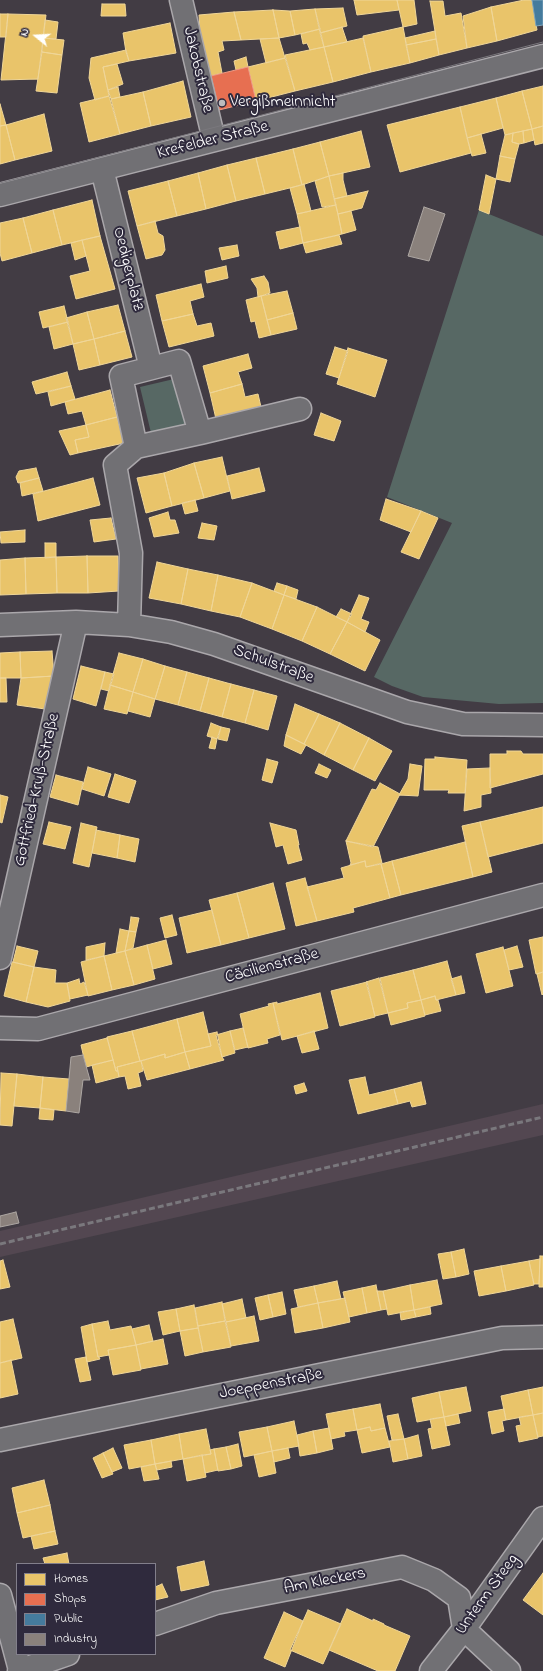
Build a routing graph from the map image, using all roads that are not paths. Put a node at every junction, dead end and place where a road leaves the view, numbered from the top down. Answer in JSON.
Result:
{"nodes":[{"id":1,"x":180,"y":0,"type":"edge"},
{"id":2,"x":543,"y":56,"type":"edge"},
{"id":3,"x":214,"y":140,"type":"junction"},
{"id":4,"x":102,"y":169,"type":"junction"},
{"id":5,"x":0,"y":195,"type":"edge"},
{"id":6,"x":151,"y":368,"type":"junction"},
{"id":7,"x":300,"y":409,"type":"dead end"},
{"id":8,"x":200,"y":433,"type":"junction"},
{"id":9,"x":136,"y":448,"type":"junction"},
{"id":10,"x":76,"y":622,"type":"junction"},
{"id":11,"x":0,"y":625,"type":"edge"},
{"id":12,"x":129,"y":625,"type":"junction"},
{"id":13,"x":543,"y":725,"type":"edge"},
{"id":14,"x":543,"y":895,"type":"edge"},
{"id":15,"x":0,"y":958,"type":"edge"},
{"id":16,"x":0,"y":1028,"type":"edge"},
{"id":17,"x":543,"y":1337,"type":"edge"},
{"id":18,"x":0,"y":1440,"type":"edge"},
{"id":19,"x":543,"y":1518,"type":"edge"},
{"id":20,"x":0,"y":1595,"type":"edge"},
{"id":21,"x":156,"y":1624,"type":"edge"},
{"id":22,"x":464,"y":1629,"type":"junction"},
{"id":23,"x":65,"y":1655,"type":"edge"},
{"id":24,"x":20,"y":1671,"type":"edge"},
{"id":25,"x":431,"y":1671,"type":"edge"},
{"id":26,"x":510,"y":1671,"type":"edge"}],
"edges":[{"from":1,"to":3,"type":"street","name":"Jakobstraße"},
{"from":2,"to":3,"type":"street","name":"Krefelder Straße"},
{"from":3,"to":4,"type":"street","name":"Krefelder Straße"},
{"from":4,"to":5,"type":"street","name":"Krefelder Straße"},
{"from":4,"to":6,"type":"street","name":"Oedigerplatz"},
{"from":6,"to":8,"type":"street"},
{"from":6,"to":9,"type":"street"},
{"from":7,"to":8,"type":"street"},
{"from":8,"to":9,"type":"street"},
{"from":9,"to":12,"type":"street"},
{"from":10,"to":11,"type":"street","name":"Schulstraße"},
{"from":10,"to":12,"type":"street","name":"Schulstraße"},
{"from":10,"to":15,"type":"street","name":"Gottfried-Kruß-Straße"},
{"from":12,"to":13,"type":"street","name":"Schulstraße"},
{"from":14,"to":16,"type":"street","name":"Cäcilienstraße"},
{"from":17,"to":18,"type":"street","name":"Joeppenstraße"},
{"from":19,"to":22,"type":"street","name":"Unterm Steeg"},
{"from":20,"to":24,"type":"street"},
{"from":21,"to":22,"type":"street","name":"Am Kleckers"},
{"from":22,"to":25,"type":"street","name":"Unterm Steeg"},
{"from":22,"to":26,"type":"street"},
{"from":23,"to":24,"type":"street"}]}
